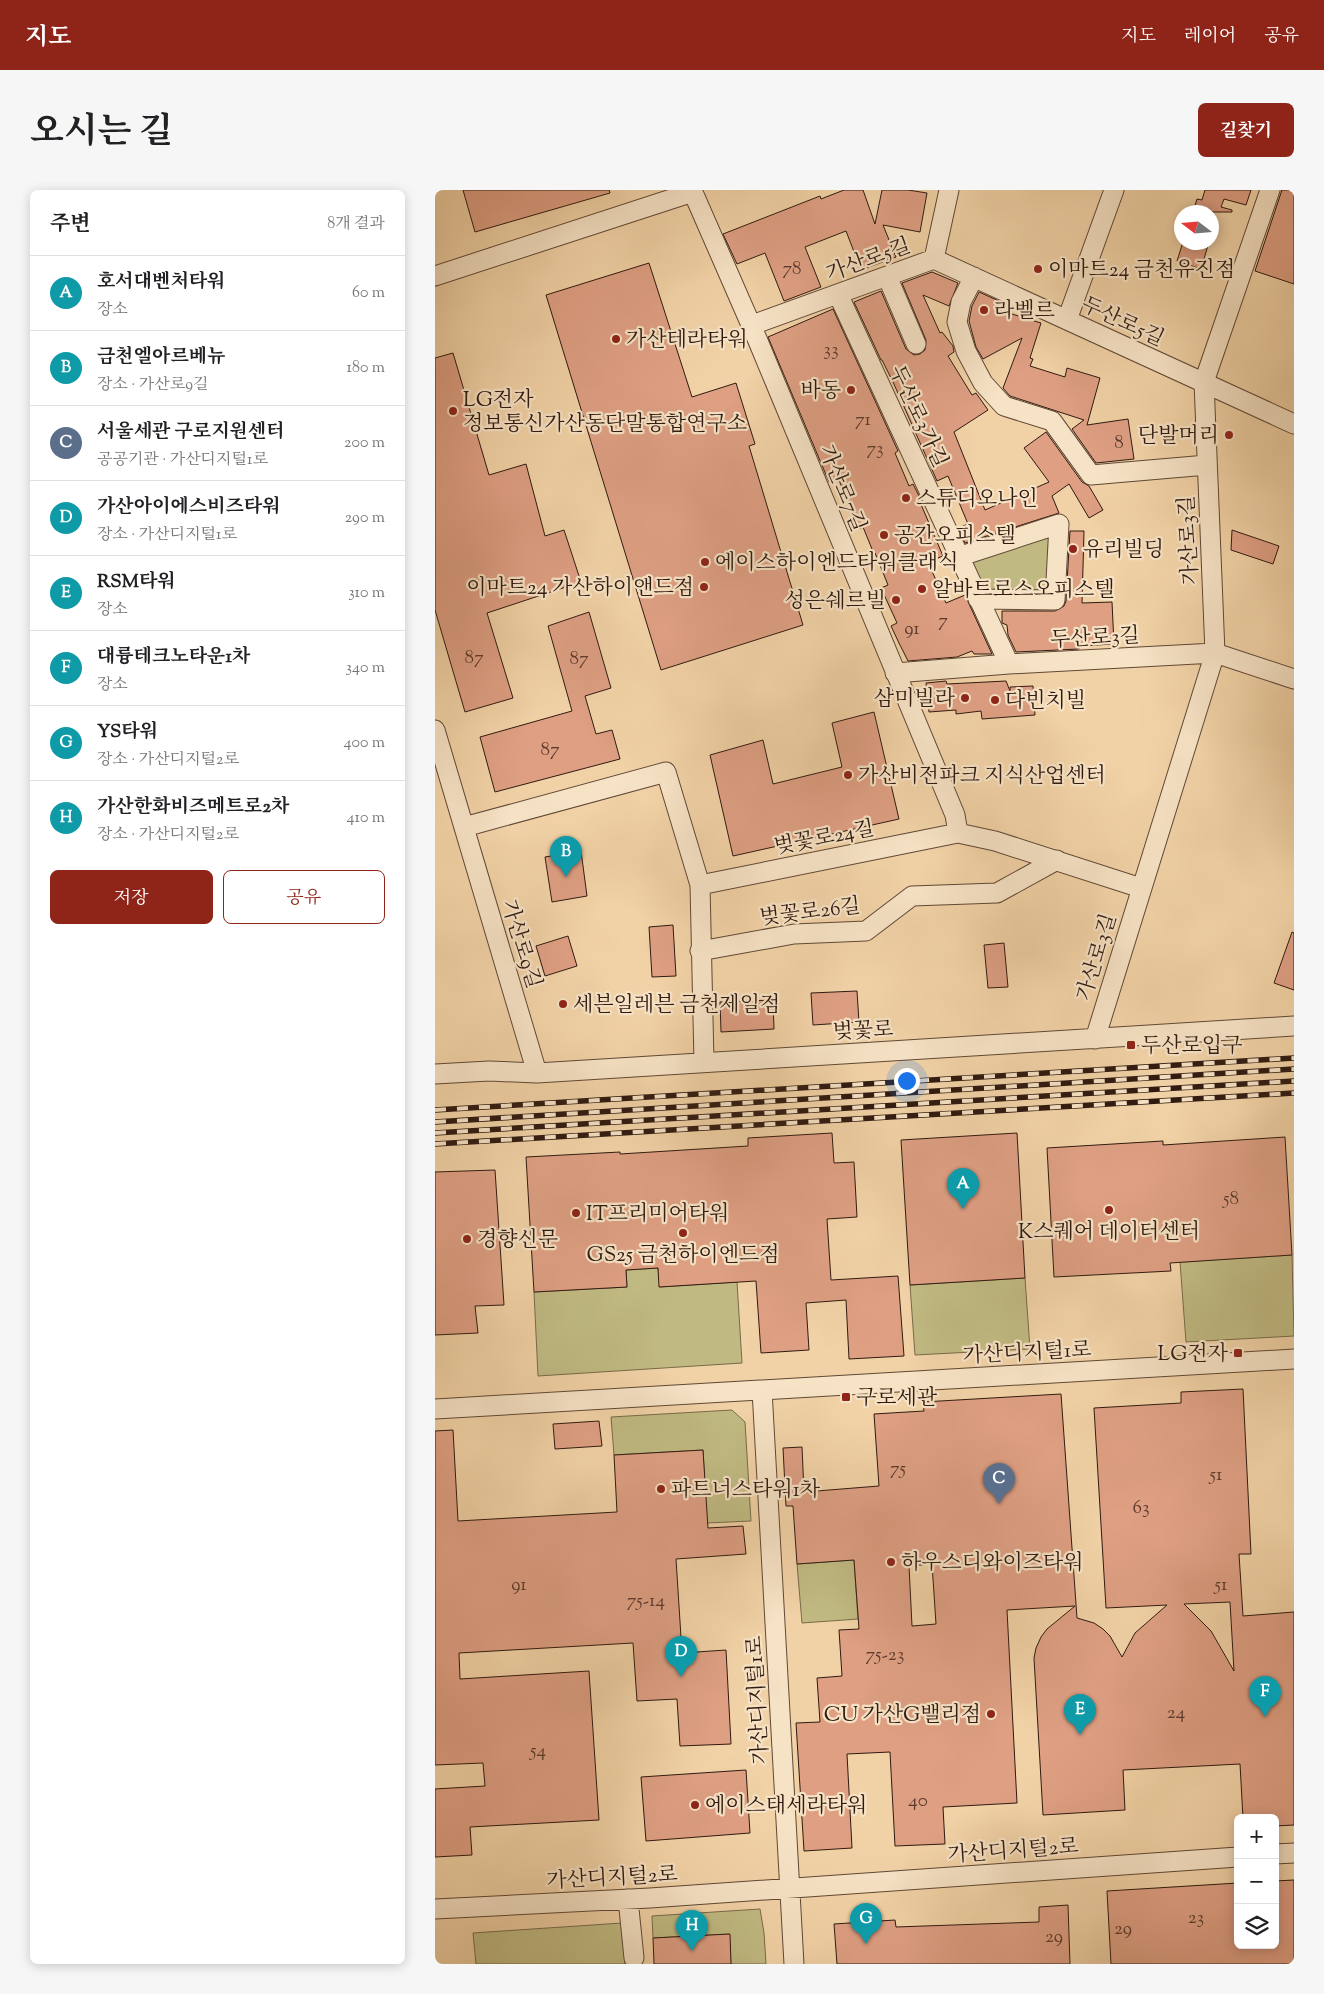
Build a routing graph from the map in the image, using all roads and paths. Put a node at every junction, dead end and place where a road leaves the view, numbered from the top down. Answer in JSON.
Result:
{"nodes":[{"id":1,"x":949,"y":190,"type":"edge"},
{"id":2,"x":1113,"y":190,"type":"edge"},
{"id":3,"x":1270,"y":190,"type":"edge"},
{"id":4,"x":692,"y":191,"type":"edge"},
{"id":5,"x":934,"y":259,"type":"junction"},
{"id":6,"x":435,"y":276,"type":"edge"},
{"id":7,"x":887,"y":276,"type":"junction"},
{"id":8,"x":974,"y":277,"type":"junction"},
{"id":9,"x":838,"y":294,"type":"junction"},
{"id":10,"x":1067,"y":320,"type":"junction"},
{"id":11,"x":752,"y":325,"type":"junction"},
{"id":12,"x":916,"y":344,"type":"dead end"},
{"id":13,"x":1204,"y":382,"type":"junction"},
{"id":14,"x":1294,"y":424,"type":"edge"},
{"id":15,"x":1207,"y":465,"type":"junction"},
{"id":16,"x":959,"y":557,"type":"junction"},
{"id":17,"x":978,"y":599,"type":"junction"},
{"id":18,"x":1215,"y":653,"type":"junction"},
{"id":19,"x":1009,"y":664,"type":"junction"},
{"id":20,"x":895,"y":673,"type":"junction"},
{"id":21,"x":1294,"y":679,"type":"edge"},
{"id":22,"x":435,"y":730,"type":"edge"},
{"id":23,"x":464,"y":827,"type":"junction"},
{"id":24,"x":958,"y":833,"type":"junction"},
{"id":25,"x":1057,"y":860,"type":"junction"},
{"id":26,"x":700,"y":885,"type":"junction"},
{"id":27,"x":1141,"y":888,"type":"junction"},
{"id":28,"x":701,"y":951,"type":"junction"},
{"id":29,"x":1294,"y":1026,"type":"edge"},
{"id":30,"x":1095,"y":1039,"type":"junction"},
{"id":31,"x":704,"y":1062,"type":"junction"},
{"id":32,"x":537,"y":1073,"type":"junction"},
{"id":33,"x":435,"y":1074,"type":"edge"},
{"id":34,"x":1294,"y":1359,"type":"edge"},
{"id":35,"x":762,"y":1390,"type":"junction"},
{"id":36,"x":435,"y":1409,"type":"edge"},
{"id":37,"x":1294,"y":1853,"type":"edge"},
{"id":38,"x":1279,"y":1854,"type":"edge"},
{"id":39,"x":1234,"y":1857,"type":"edge"},
{"id":40,"x":791,"y":1888,"type":"junction"},
{"id":41,"x":628,"y":1899,"type":"junction"},
{"id":42,"x":435,"y":1910,"type":"edge"},
{"id":43,"x":634,"y":1958,"type":"dead end"},
{"id":44,"x":794,"y":1964,"type":"edge"}],
"edges":[{"from":1,"to":5,"type":"street","name":"가산로5길"},
{"from":2,"to":10,"type":"street"},
{"from":3,"to":13,"type":"street","name":"가산로3길"},
{"from":4,"to":6,"type":"street"},
{"from":4,"to":11,"type":"street","name":"가산로7길"},
{"from":5,"to":7,"type":"street","name":"가산로5길"},
{"from":5,"to":8,"type":"street","name":"두산로5길"},
{"from":7,"to":9,"type":"street","name":"가산로5길"},
{"from":7,"to":12,"type":"street"},
{"from":8,"to":10,"type":"street","name":"두산로5길"},
{"from":8,"to":15,"type":"street"},
{"from":9,"to":11,"type":"street","name":"가산로5길"},
{"from":9,"to":16,"type":"street","name":"두산로3가길"},
{"from":10,"to":13,"type":"street","name":"두산로5길"},
{"from":11,"to":20,"type":"street","name":"가산로7길"},
{"from":13,"to":14,"type":"street","name":"두산로5길"},
{"from":13,"to":15,"type":"street","name":"가산로3길"},
{"from":15,"to":18,"type":"street","name":"가산로3길"},
{"from":16,"to":17,"type":"street","name":"두산로3가길"},
{"from":16,"to":17,"type":"street"},
{"from":17,"to":19,"type":"street","name":"두산로3가길"},
{"from":18,"to":19,"type":"street","name":"두산로3길"},
{"from":18,"to":21,"type":"street","name":"두산로3길"},
{"from":18,"to":27,"type":"street","name":"가산로3길"},
{"from":19,"to":20,"type":"street","name":"두산로3길"},
{"from":20,"to":24,"type":"street","name":"가산로7길"},
{"from":22,"to":23,"type":"street","name":"가산로9길"},
{"from":23,"to":26,"type":"street"},
{"from":23,"to":32,"type":"street","name":"가산로9길"},
{"from":24,"to":25,"type":"street"},
{"from":24,"to":26,"type":"street","name":"벚꽃로24길"},
{"from":25,"to":27,"type":"street"},
{"from":25,"to":28,"type":"street","name":"벚꽃로26길"},
{"from":26,"to":28,"type":"street"},
{"from":27,"to":30,"type":"street","name":"가산로3길"},
{"from":28,"to":31,"type":"street"},
{"from":29,"to":30,"type":"street","name":"벚꽃로"},
{"from":30,"to":31,"type":"street","name":"벚꽃로"},
{"from":31,"to":32,"type":"street","name":"벚꽃로"},
{"from":32,"to":33,"type":"street","name":"벚꽃로"},
{"from":34,"to":35,"type":"street","name":"가산디지털1로"},
{"from":35,"to":36,"type":"street","name":"가산디지털1로"},
{"from":35,"to":40,"type":"street","name":"가산디지털1로"},
{"from":37,"to":38,"type":"street"},
{"from":39,"to":40,"type":"street","name":"가산디지털2로"},
{"from":40,"to":41,"type":"street","name":"가산디지털2로"},
{"from":40,"to":44,"type":"street"},
{"from":41,"to":42,"type":"street","name":"가산디지털2로"},
{"from":41,"to":43,"type":"street"}]}
